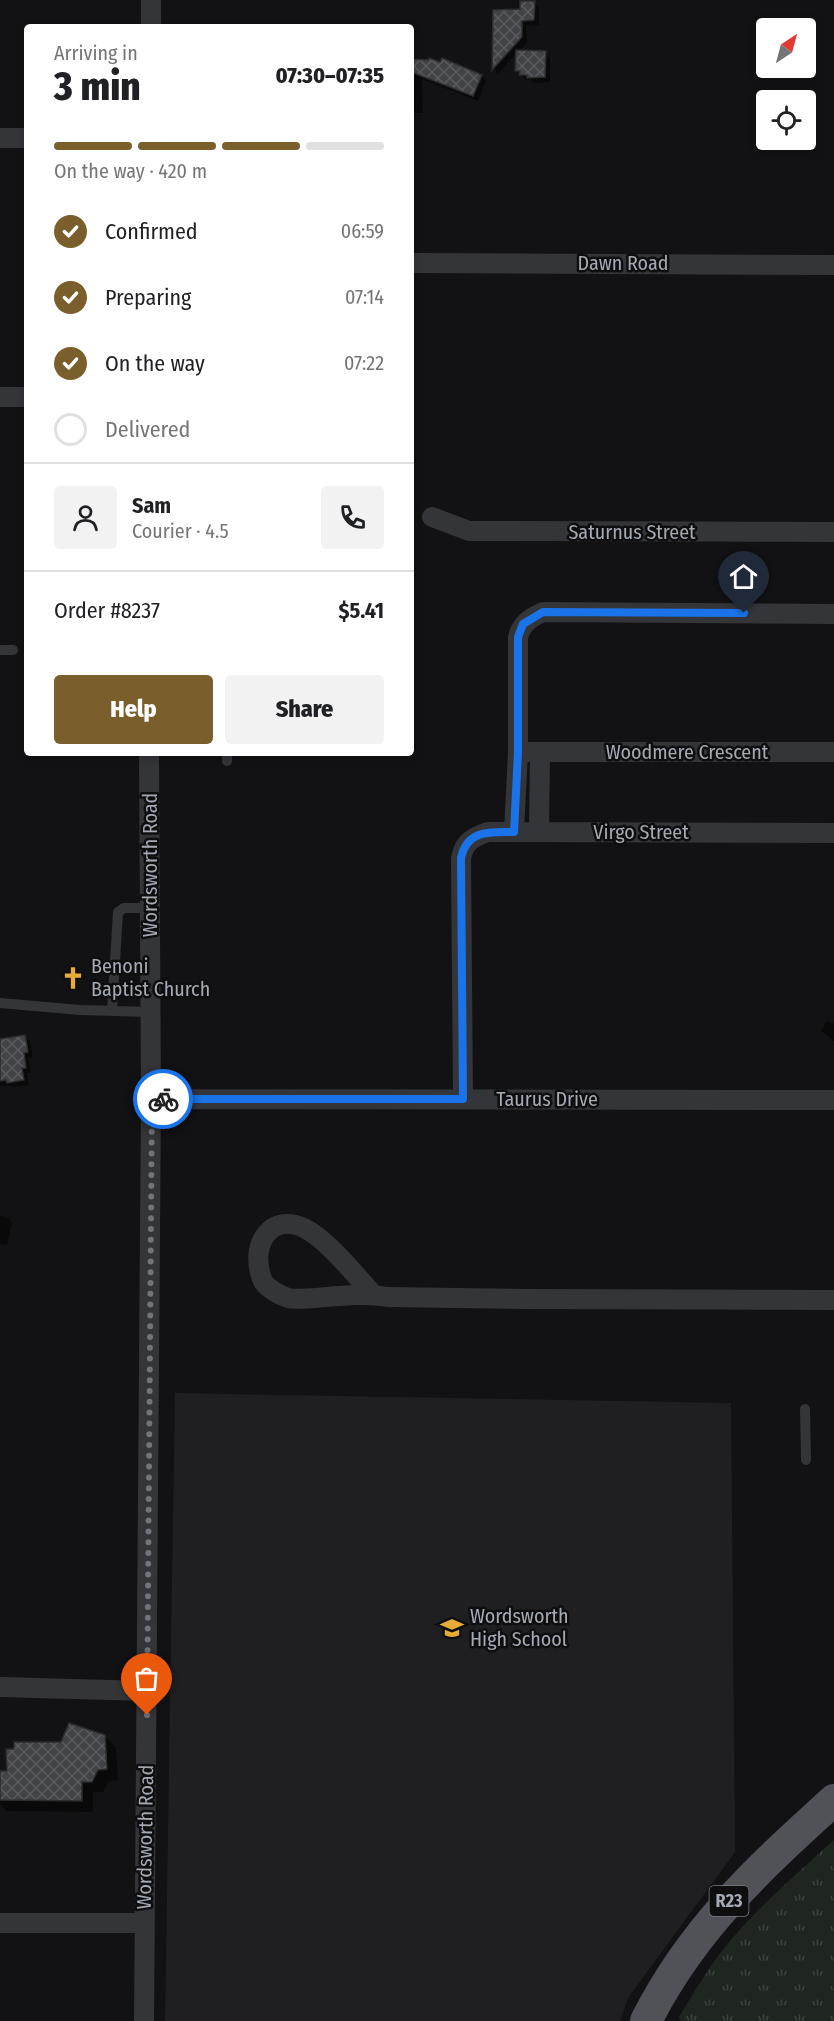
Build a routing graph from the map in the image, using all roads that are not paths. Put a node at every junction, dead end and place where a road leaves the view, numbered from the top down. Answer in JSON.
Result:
{"nodes":[{"id":1,"x":151,"y":0,"type":"edge"},
{"id":2,"x":151,"y":24,"type":"edge"},
{"id":3,"x":0,"y":138,"type":"edge"},
{"id":4,"x":24,"y":138,"type":"edge"},
{"id":5,"x":414,"y":263,"type":"edge"},
{"id":6,"x":834,"y":265,"type":"edge"},
{"id":7,"x":0,"y":397,"type":"edge"},
{"id":8,"x":24,"y":397,"type":"edge"},
{"id":9,"x":432,"y":517,"type":"dead end"},
{"id":10,"x":834,"y":532,"type":"edge"},
{"id":11,"x":834,"y":614,"type":"edge"},
{"id":12,"x":0,"y":650,"type":"edge"},
{"id":13,"x":13,"y":650,"type":"dead end"},
{"id":14,"x":518,"y":752,"type":"junction"},
{"id":15,"x":540,"y":752,"type":"junction"},
{"id":16,"x":834,"y":753,"type":"edge"},
{"id":17,"x":149,"y":756,"type":"edge"},
{"id":18,"x":514,"y":832,"type":"junction"},
{"id":19,"x":539,"y":832,"type":"junction"},
{"id":20,"x":834,"y":832,"type":"edge"},
{"id":21,"x":150,"y":908,"type":"junction"},
{"id":22,"x":0,"y":1003,"type":"edge"},
{"id":23,"x":112,"y":1011,"type":"junction"},
{"id":24,"x":151,"y":1012,"type":"junction"},
{"id":25,"x":463,"y":1099,"type":"junction"},
{"id":26,"x":152,"y":1100,"type":"junction"},
{"id":27,"x":834,"y":1100,"type":"edge"},
{"id":28,"x":373,"y":1294,"type":"junction"},
{"id":29,"x":834,"y":1300,"type":"edge"},
{"id":30,"x":805,"y":1409,"type":"dead end"},
{"id":31,"x":806,"y":1460,"type":"dead end"},
{"id":32,"x":0,"y":1687,"type":"edge"},
{"id":33,"x":147,"y":1691,"type":"junction"},
{"id":34,"x":834,"y":1800,"type":"edge"},
{"id":35,"x":834,"y":1830,"type":"edge"},
{"id":36,"x":0,"y":1923,"type":"edge"},
{"id":37,"x":144,"y":1923,"type":"junction"},
{"id":38,"x":144,"y":2021,"type":"edge"},
{"id":39,"x":646,"y":2021,"type":"edge"},
{"id":40,"x":670,"y":2021,"type":"edge"}],
"edges":[{"from":1,"to":2,"type":"street"},
{"from":3,"to":4,"type":"street"},
{"from":5,"to":6,"type":"street","name":"Dawn Road"},
{"from":7,"to":8,"type":"street"},
{"from":9,"to":10,"type":"street","name":"Saturnus Street"},
{"from":11,"to":14,"type":"street"},
{"from":12,"to":13,"type":"lane"},
{"from":14,"to":15,"type":"street","name":"Woodmere Crescent"},
{"from":14,"to":18,"type":"street"},
{"from":15,"to":16,"type":"street","name":"Woodmere Crescent"},
{"from":15,"to":19,"type":"street"},
{"from":17,"to":21,"type":"street","name":"Wordsworth Road"},
{"from":18,"to":19,"type":"street","name":"Virgo Street"},
{"from":18,"to":25,"type":"street","name":"Virgo Street"},
{"from":19,"to":20,"type":"street","name":"Virgo Street"},
{"from":21,"to":23,"type":"lane"},
{"from":21,"to":24,"type":"street","name":"Wordsworth Road"},
{"from":22,"to":23,"type":"lane"},
{"from":23,"to":24,"type":"lane"},
{"from":24,"to":26,"type":"street","name":"Wordsworth Road"},
{"from":25,"to":26,"type":"street","name":"Taurus Drive"},
{"from":25,"to":27,"type":"street","name":"Taurus Drive"},
{"from":26,"to":33,"type":"street","name":"Wordsworth Road"},
{"from":28,"to":28,"type":"street"},
{"from":28,"to":29,"type":"street"},
{"from":30,"to":31,"type":"lane"},
{"from":32,"to":33,"type":"street"},
{"from":33,"to":37,"type":"street","name":"Wordsworth Road"},
{"from":34,"to":39,"type":"main road","number":"R23"},
{"from":35,"to":40,"type":"main road","number":"R23"},
{"from":36,"to":37,"type":"street"},
{"from":37,"to":38,"type":"street","name":"Wordsworth Road"}]}
